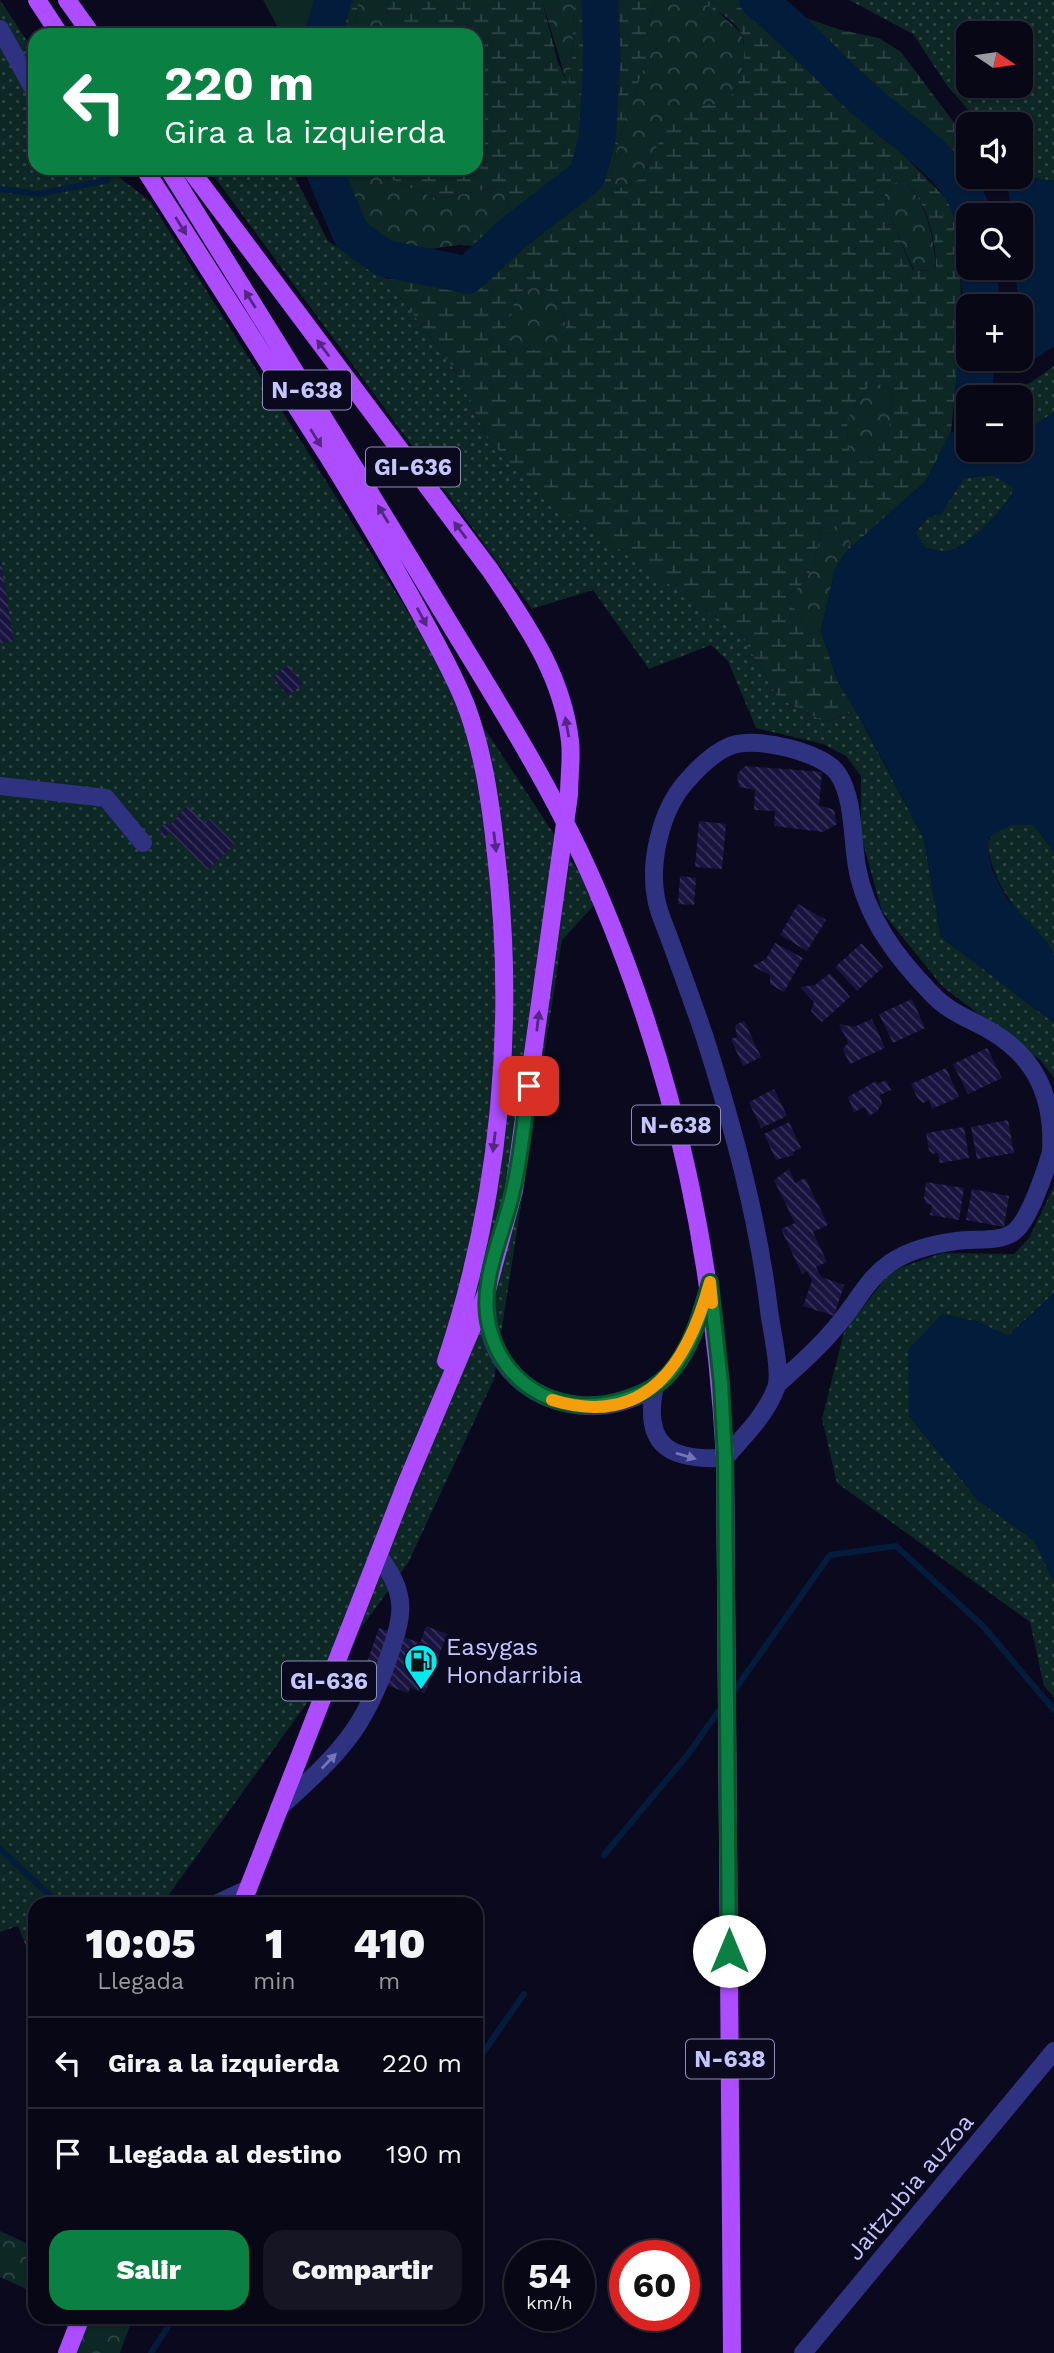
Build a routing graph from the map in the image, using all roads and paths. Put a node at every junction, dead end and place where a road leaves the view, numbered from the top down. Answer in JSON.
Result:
{"nodes":[{"id":1,"x":37,"y":0,"type":"edge"},
{"id":2,"x":65,"y":0,"type":"edge"},
{"id":3,"x":55,"y":28,"type":"edge"},
{"id":4,"x":82,"y":28,"type":"edge"},
{"id":5,"x":87,"y":28,"type":"edge"},
{"id":6,"x":0,"y":29,"type":"edge"},
{"id":7,"x":28,"y":79,"type":"edge"},
{"id":8,"x":148,"y":175,"type":"edge"},
{"id":9,"x":172,"y":175,"type":"edge"},
{"id":10,"x":194,"y":175,"type":"edge"},
{"id":11,"x":377,"y":535,"type":"junction"},
{"id":12,"x":444,"y":614,"type":"junction"},
{"id":13,"x":0,"y":786,"type":"edge"},
{"id":14,"x":143,"y":844,"type":"dead end"},
{"id":15,"x":710,"y":1282,"type":"junction"},
{"id":16,"x":486,"y":1294,"type":"junction"},
{"id":17,"x":778,"y":1384,"type":"junction"},
{"id":18,"x":655,"y":1386,"type":"junction"},
{"id":19,"x":725,"y":1458,"type":"junction"},
{"id":20,"x":406,"y":1484,"type":"junction"},
{"id":21,"x":378,"y":1555,"type":"junction"},
{"id":22,"x":279,"y":1808,"type":"junction"},
{"id":23,"x":245,"y":1896,"type":"edge"},
{"id":24,"x":1054,"y":2051,"type":"edge"},
{"id":25,"x":78,"y":2324,"type":"edge"},
{"id":26,"x":67,"y":2353,"type":"edge"},
{"id":27,"x":732,"y":2353,"type":"edge"},
{"id":28,"x":803,"y":2353,"type":"edge"}],
"edges":[{"from":1,"to":3,"type":"main road"},
{"from":2,"to":4,"type":"main road"},
{"from":2,"to":5,"type":"main road"},
{"from":6,"to":7,"type":"street"},
{"from":8,"to":11,"type":"main road","number":"GI-636","one_way":true},
{"from":12,"to":9,"type":"main road","number":"N-638","one_way":true},
{"from":16,"to":10,"type":"main road","number":"GI-636","one_way":true},
{"from":11,"to":12,"type":"main road","number":"N-638"},
{"from":11,"to":20,"type":"main road","number":"GI-636","one_way":true},
{"from":12,"to":15,"type":"main road","number":"N-638"},
{"from":13,"to":14,"type":"street"},
{"from":15,"to":18,"type":"street"},
{"from":15,"to":19,"type":"main road","number":"N-638"},
{"from":16,"to":18,"type":"street"},
{"from":16,"to":20,"type":"main road","number":"GI-636"},
{"from":17,"to":17,"type":"street"},
{"from":17,"to":19,"type":"street"},
{"from":18,"to":19,"type":"street","one_way":true},
{"from":19,"to":27,"type":"main road","number":"N-638"},
{"from":20,"to":21,"type":"main road","number":"GI-636"},
{"from":21,"to":22,"type":"main road","number":"GI-636"},
{"from":22,"to":21,"type":"street","one_way":true},
{"from":22,"to":23,"type":"main road","number":"GI-636"},
{"from":24,"to":28,"type":"street","name":"Jaitzubia auzoa"},
{"from":25,"to":26,"type":"main road"}]}
